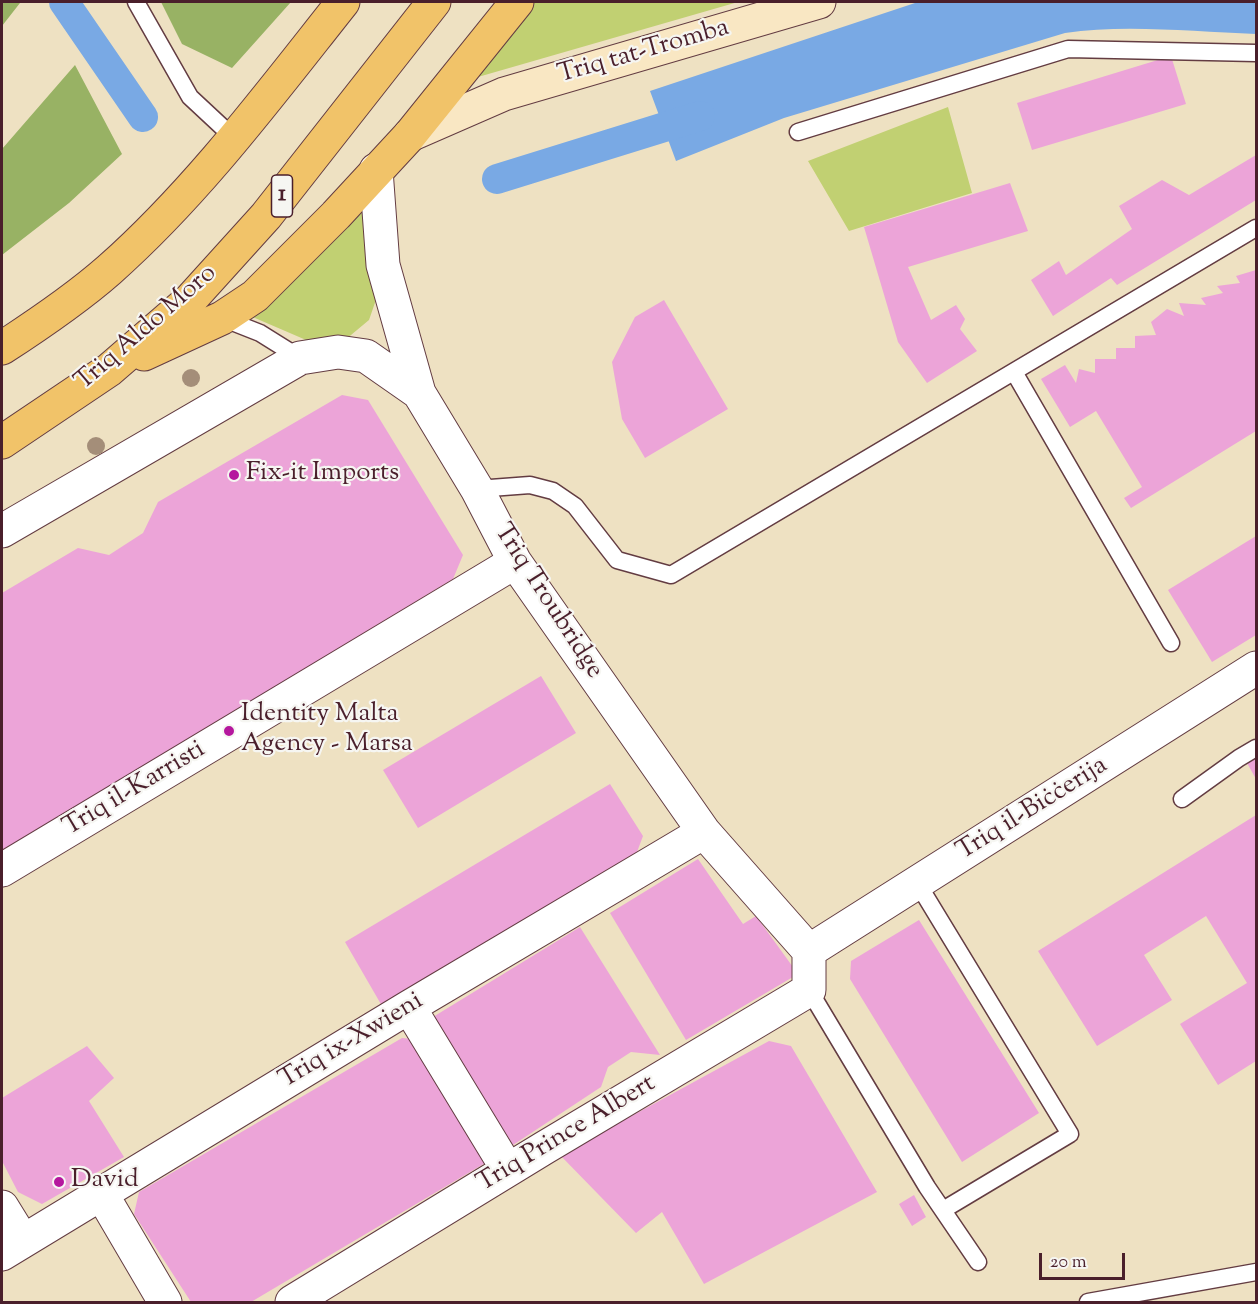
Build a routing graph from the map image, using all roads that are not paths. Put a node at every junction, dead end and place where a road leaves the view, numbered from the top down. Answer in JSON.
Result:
{"nodes":[{"id":1,"x":136,"y":2,"type":"edge"},
{"id":2,"x":343,"y":2,"type":"edge"},
{"id":3,"x":434,"y":2,"type":"edge"},
{"id":4,"x":517,"y":2,"type":"edge"},
{"id":5,"x":819,"y":2,"type":"edge"},
{"id":6,"x":1257,"y":52,"type":"edge"},
{"id":7,"x":798,"y":132,"type":"dead end"},
{"id":8,"x":410,"y":135,"type":"junction"},
{"id":9,"x":234,"y":138,"type":"junction"},
{"id":10,"x":376,"y":170,"type":"junction"},
{"id":11,"x":1257,"y":228,"type":"edge"},
{"id":12,"x":222,"y":318,"type":"junction"},
{"id":13,"x":2,"y":348,"type":"edge"},
{"id":14,"x":300,"y":358,"type":"junction"},
{"id":15,"x":109,"y":370,"type":"junction"},
{"id":16,"x":1014,"y":372,"type":"junction"},
{"id":17,"x":419,"y":393,"type":"junction"},
{"id":18,"x":2,"y":442,"type":"edge"},
{"id":19,"x":477,"y":489,"type":"junction"},
{"id":20,"x":2,"y":531,"type":"edge"},
{"id":21,"x":515,"y":562,"type":"junction"},
{"id":22,"x":1171,"y":643,"type":"dead end"},
{"id":23,"x":1257,"y":668,"type":"edge"},
{"id":24,"x":1257,"y":747,"type":"edge"},
{"id":25,"x":1182,"y":799,"type":"dead end"},
{"id":26,"x":704,"y":832,"type":"junction"},
{"id":27,"x":2,"y":870,"type":"edge"},
{"id":28,"x":918,"y":884,"type":"junction"},
{"id":29,"x":809,"y":951,"type":"junction"},
{"id":30,"x":809,"y":990,"type":"junction"},
{"id":31,"x":409,"y":1007,"type":"junction"},
{"id":32,"x":508,"y":1170,"type":"junction"},
{"id":33,"x":101,"y":1193,"type":"junction"},
{"id":34,"x":2,"y":1207,"type":"edge"},
{"id":35,"x":943,"y":1210,"type":"junction"},
{"id":36,"x":12,"y":1247,"type":"edge"},
{"id":37,"x":978,"y":1262,"type":"dead end"},
{"id":38,"x":1257,"y":1272,"type":"edge"},
{"id":39,"x":332,"y":1292,"type":"edge"},
{"id":40,"x":165,"y":1302,"type":"edge"},
{"id":41,"x":292,"y":1302,"type":"edge"},
{"id":42,"x":1088,"y":1302,"type":"edge"}],
"edges":[{"from":1,"to":9,"type":"lane"},
{"from":2,"to":9,"type":"highway"},
{"from":3,"to":15,"type":"highway","name":"Triq Aldo Moro","number":"1"},
{"from":4,"to":8,"type":"highway"},
{"from":5,"to":8,"type":"street","name":"Triq tat-Tromba"},
{"from":6,"to":7,"type":"lane"},
{"from":8,"to":10,"type":"highway"},
{"from":9,"to":13,"type":"highway"},
{"from":10,"to":12,"type":"highway"},
{"from":10,"to":17,"type":"street","name":"Triq Troubridge"},
{"from":11,"to":16,"type":"lane"},
{"from":12,"to":14,"type":"lane"},
{"from":12,"to":15,"type":"highway"},
{"from":14,"to":17,"type":"street"},
{"from":14,"to":20,"type":"street"},
{"from":15,"to":18,"type":"highway","name":"Triq Aldo Moro","number":"1"},
{"from":16,"to":19,"type":"lane"},
{"from":16,"to":22,"type":"lane"},
{"from":17,"to":19,"type":"street","name":"Triq Troubridge"},
{"from":19,"to":21,"type":"street","name":"Triq Troubridge"},
{"from":21,"to":26,"type":"street","name":"Triq Troubridge"},
{"from":21,"to":27,"type":"street","name":"Triq il-Karristi"},
{"from":23,"to":28,"type":"street","name":"Triq il-Biċċerija"},
{"from":24,"to":25,"type":"lane"},
{"from":26,"to":29,"type":"street","name":"Triq Troubridge"},
{"from":26,"to":31,"type":"street","name":"Triq ix-Xwieni"},
{"from":28,"to":29,"type":"street","name":"Triq il-Biċċerija"},
{"from":28,"to":35,"type":"lane"},
{"from":29,"to":30,"type":"street"},
{"from":30,"to":32,"type":"street","name":"Triq Prince Albert"},
{"from":30,"to":35,"type":"lane"},
{"from":31,"to":32,"type":"street"},
{"from":31,"to":33,"type":"street","name":"Triq ix-Xwieni"},
{"from":32,"to":39,"type":"street","name":"Triq Prince Albert"},
{"from":33,"to":36,"type":"street","name":"Triq ix-Xwieni"},
{"from":33,"to":40,"type":"street"},
{"from":34,"to":36,"type":"street"},
{"from":35,"to":37,"type":"lane"},
{"from":38,"to":42,"type":"lane"},
{"from":39,"to":41,"type":"street","name":"Triq Prince Albert"}]}
